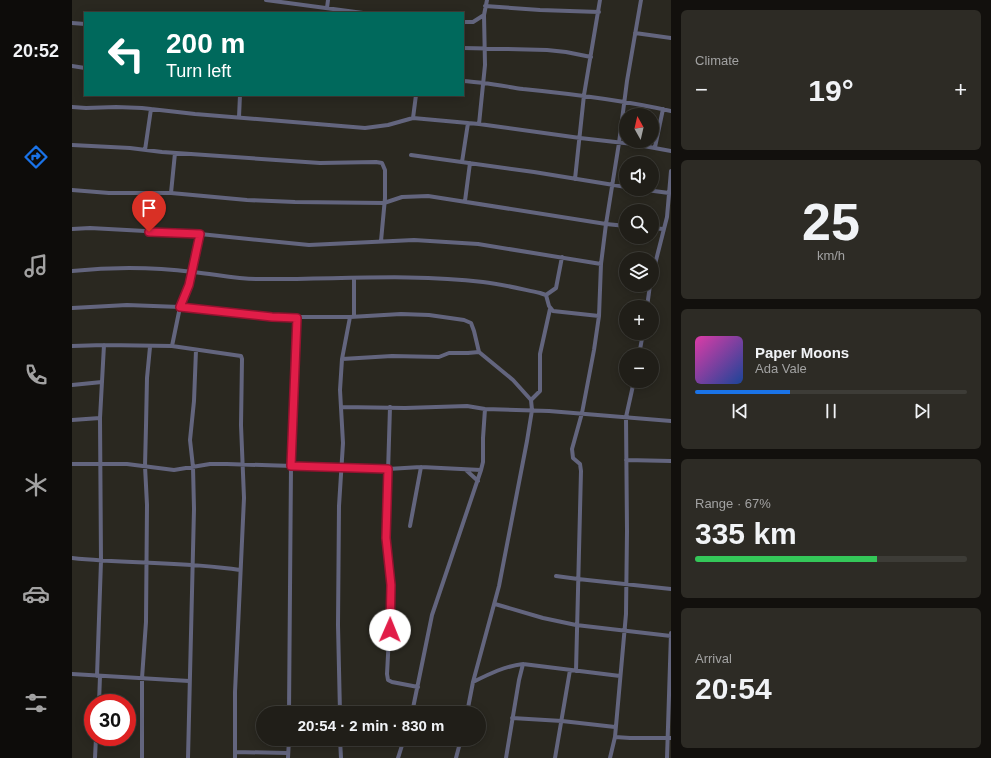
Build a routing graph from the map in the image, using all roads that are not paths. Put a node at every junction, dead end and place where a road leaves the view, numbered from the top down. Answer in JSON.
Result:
{"nodes":[{"id":1,"x":266,"y":0,"type":"edge"},
{"id":2,"x":328,"y":0,"type":"edge"},
{"id":3,"x":487,"y":0,"type":"edge"},
{"id":4,"x":600,"y":0,"type":"edge"},
{"id":5,"x":641,"y":0,"type":"edge"},
{"id":6,"x":485,"y":6,"type":"junction"},
{"id":7,"x":327,"y":8,"type":"junction"},
{"id":8,"x":356,"y":12,"type":"edge"},
{"id":9,"x":599,"y":12,"type":"junction"},
{"id":10,"x":484,"y":15,"type":"junction"},
{"id":11,"x":464,"y":22,"type":"edge"},
{"id":12,"x":72,"y":23,"type":"edge"},
{"id":13,"x":84,"y":24,"type":"edge"},
{"id":14,"x":635,"y":33,"type":"junction"},
{"id":15,"x":671,"y":38,"type":"edge"},
{"id":16,"x":464,"y":48,"type":"edge"},
{"id":17,"x":485,"y":49,"type":"junction"},
{"id":18,"x":591,"y":57,"type":"junction"},
{"id":19,"x":72,"y":66,"type":"edge"},
{"id":20,"x":84,"y":68,"type":"edge"},
{"id":21,"x":464,"y":81,"type":"edge"},
{"id":22,"x":483,"y":82,"type":"junction"},
{"id":23,"x":584,"y":95,"type":"junction"},
{"id":24,"x":240,"y":96,"type":"edge"},
{"id":25,"x":416,"y":96,"type":"edge"},
{"id":26,"x":624,"y":102,"type":"junction"},
{"id":27,"x":72,"y":107,"type":"edge"},
{"id":28,"x":623,"y":108,"type":"edge"},
{"id":29,"x":151,"y":109,"type":"junction"},
{"id":30,"x":663,"y":109,"type":"junction"},
{"id":31,"x":671,"y":111,"type":"edge"},
{"id":32,"x":239,"y":117,"type":"junction"},
{"id":33,"x":413,"y":118,"type":"junction"},
{"id":34,"x":468,"y":123,"type":"junction"},
{"id":35,"x":479,"y":124,"type":"junction"},
{"id":36,"x":659,"y":128,"type":"edge"},
{"id":37,"x":580,"y":138,"type":"junction"},
{"id":38,"x":619,"y":143,"type":"joint"},
{"id":39,"x":72,"y":145,"type":"edge"},
{"id":40,"x":659,"y":148,"type":"edge"},
{"id":41,"x":145,"y":150,"type":"junction"},
{"id":42,"x":671,"y":151,"type":"edge"},
{"id":43,"x":175,"y":153,"type":"junction"},
{"id":44,"x":411,"y":155,"type":"dead end"},
{"id":45,"x":462,"y":162,"type":"junction"},
{"id":46,"x":470,"y":163,"type":"junction"},
{"id":47,"x":671,"y":171,"type":"edge"},
{"id":48,"x":575,"y":178,"type":"junction"},
{"id":49,"x":613,"y":186,"type":"junction"},
{"id":50,"x":619,"y":186,"type":"edge"},
{"id":51,"x":72,"y":190,"type":"edge"},
{"id":52,"x":659,"y":192,"type":"edge"},
{"id":53,"x":171,"y":193,"type":"junction"},
{"id":54,"x":669,"y":193,"type":"junction"},
{"id":55,"x":465,"y":201,"type":"junction"},
{"id":56,"x":384,"y":203,"type":"junction"},
{"id":57,"x":606,"y":224,"type":"junction"},
{"id":58,"x":619,"y":225,"type":"edge"},
{"id":59,"x":72,"y":229,"type":"edge"},
{"id":60,"x":659,"y":229,"type":"edge"},
{"id":61,"x":663,"y":229,"type":"junction"},
{"id":62,"x":200,"y":234,"type":"junction"},
{"id":63,"x":381,"y":241,"type":"junction"},
{"id":64,"x":658,"y":252,"type":"edge"},
{"id":65,"x":562,"y":257,"type":"junction"},
{"id":66,"x":601,"y":264,"type":"junction"},
{"id":67,"x":72,"y":271,"type":"edge"},
{"id":68,"x":192,"y":272,"type":"junction"},
{"id":69,"x":354,"y":278,"type":"junction"},
{"id":70,"x":546,"y":295,"type":"junction"},
{"id":71,"x":180,"y":307,"type":"junction"},
{"id":72,"x":72,"y":308,"type":"edge"},
{"id":73,"x":550,"y":309,"type":"junction"},
{"id":74,"x":599,"y":316,"type":"junction"},
{"id":75,"x":352,"y":317,"type":"junction"},
{"id":76,"x":297,"y":318,"type":"junction"},
{"id":77,"x":104,"y":345,"type":"junction"},
{"id":78,"x":72,"y":346,"type":"edge"},
{"id":79,"x":150,"y":346,"type":"junction"},
{"id":80,"x":172,"y":346,"type":"junction"},
{"id":81,"x":196,"y":350,"type":"junction"},
{"id":82,"x":479,"y":352,"type":"junction"},
{"id":83,"x":342,"y":359,"type":"junction"},
{"id":84,"x":102,"y":382,"type":"junction"},
{"id":85,"x":72,"y":385,"type":"edge"},
{"id":86,"x":632,"y":388,"type":"edge"},
{"id":87,"x":531,"y":400,"type":"junction"},
{"id":88,"x":342,"y":407,"type":"junction"},
{"id":89,"x":390,"y":407,"type":"junction"},
{"id":90,"x":485,"y":409,"type":"junction"},
{"id":91,"x":532,"y":410,"type":"junction"},
{"id":92,"x":582,"y":413,"type":"junction"},
{"id":93,"x":626,"y":417,"type":"junction"},
{"id":94,"x":100,"y":418,"type":"junction"},
{"id":95,"x":72,"y":420,"type":"edge"},
{"id":96,"x":671,"y":421,"type":"edge"},
{"id":97,"x":626,"y":460,"type":"junction"},
{"id":98,"x":671,"y":461,"type":"edge"},
{"id":99,"x":72,"y":464,"type":"edge"},
{"id":100,"x":100,"y":464,"type":"junction"},
{"id":101,"x":242,"y":465,"type":"junction"},
{"id":102,"x":145,"y":466,"type":"junction"},
{"id":103,"x":291,"y":466,"type":"junction"},
{"id":104,"x":193,"y":467,"type":"junction"},
{"id":105,"x":341,"y":467,"type":"junction"},
{"id":106,"x":421,"y":467,"type":"junction"},
{"id":107,"x":388,"y":469,"type":"junction"},
{"id":108,"x":465,"y":470,"type":"junction"},
{"id":109,"x":481,"y":470,"type":"junction"},
{"id":110,"x":478,"y":481,"type":"junction"},
{"id":111,"x":410,"y":526,"type":"dead end"},
{"id":112,"x":72,"y":558,"type":"edge"},
{"id":113,"x":101,"y":561,"type":"junction"},
{"id":114,"x":146,"y":562,"type":"junction"},
{"id":115,"x":192,"y":564,"type":"junction"},
{"id":116,"x":240,"y":570,"type":"junction"},
{"id":117,"x":556,"y":576,"type":"dead end"},
{"id":118,"x":578,"y":579,"type":"junction"},
{"id":119,"x":626,"y":584,"type":"junction"},
{"id":120,"x":671,"y":589,"type":"edge"},
{"id":121,"x":495,"y":604,"type":"junction"},
{"id":122,"x":576,"y":625,"type":"junction"},
{"id":123,"x":624,"y":631,"type":"junction"},
{"id":124,"x":671,"y":633,"type":"edge"},
{"id":125,"x":671,"y":636,"type":"edge"},
{"id":126,"x":523,"y":664,"type":"junction"},
{"id":127,"x":570,"y":670,"type":"junction"},
{"id":128,"x":576,"y":671,"type":"junction"},
{"id":129,"x":72,"y":674,"type":"edge"},
{"id":130,"x":98,"y":676,"type":"junction"},
{"id":131,"x":620,"y":676,"type":"junction"},
{"id":132,"x":142,"y":678,"type":"junction"},
{"id":133,"x":188,"y":681,"type":"junction"},
{"id":134,"x":473,"y":682,"type":"junction"},
{"id":135,"x":418,"y":687,"type":"junction"},
{"id":136,"x":99,"y":694,"type":"edge"},
{"id":137,"x":289,"y":706,"type":"edge"},
{"id":138,"x":340,"y":706,"type":"edge"},
{"id":139,"x":414,"y":706,"type":"edge"},
{"id":140,"x":468,"y":706,"type":"edge"},
{"id":141,"x":512,"y":718,"type":"junction"},
{"id":142,"x":562,"y":721,"type":"junction"},
{"id":143,"x":615,"y":727,"type":"junction"},
{"id":144,"x":615,"y":737,"type":"junction"},
{"id":145,"x":669,"y":738,"type":"edge"},
{"id":146,"x":96,"y":746,"type":"edge"},
{"id":147,"x":340,"y":746,"type":"edge"},
{"id":148,"x":402,"y":746,"type":"edge"},
{"id":149,"x":459,"y":746,"type":"edge"},
{"id":150,"x":235,"y":752,"type":"junction"},
{"id":151,"x":288,"y":756,"type":"edge"},
{"id":152,"x":95,"y":758,"type":"edge"},
{"id":153,"x":142,"y":758,"type":"edge"},
{"id":154,"x":188,"y":758,"type":"edge"},
{"id":155,"x":235,"y":758,"type":"edge"},
{"id":156,"x":341,"y":758,"type":"edge"},
{"id":157,"x":398,"y":758,"type":"edge"},
{"id":158,"x":456,"y":758,"type":"edge"},
{"id":159,"x":506,"y":758,"type":"edge"},
{"id":160,"x":556,"y":758,"type":"edge"},
{"id":161,"x":610,"y":758,"type":"edge"},
{"id":162,"x":667,"y":758,"type":"edge"}],
"edges":[{"from":1,"to":7,"type":"street"},
{"from":2,"to":7,"type":"street"},
{"from":3,"to":6,"type":"street"},
{"from":4,"to":9,"type":"street"},
{"from":5,"to":14,"type":"street"},
{"from":6,"to":9,"type":"street"},
{"from":6,"to":10,"type":"street"},
{"from":7,"to":8,"type":"street"},
{"from":9,"to":18,"type":"street"},
{"from":10,"to":11,"type":"street"},
{"from":10,"to":17,"type":"street"},
{"from":12,"to":13,"type":"street"},
{"from":14,"to":15,"type":"street"},
{"from":14,"to":26,"type":"street"},
{"from":16,"to":17,"type":"street"},
{"from":17,"to":18,"type":"street"},
{"from":17,"to":22,"type":"street"},
{"from":18,"to":23,"type":"street"},
{"from":19,"to":20,"type":"street"},
{"from":21,"to":22,"type":"street"},
{"from":22,"to":23,"type":"street"},
{"from":22,"to":35,"type":"street"},
{"from":23,"to":26,"type":"street"},
{"from":23,"to":37,"type":"street"},
{"from":24,"to":32,"type":"street"},
{"from":25,"to":33,"type":"street"},
{"from":26,"to":28,"type":"street"},
{"from":26,"to":30,"type":"street"},
{"from":27,"to":29,"type":"street"},
{"from":29,"to":32,"type":"street"},
{"from":29,"to":41,"type":"street"},
{"from":30,"to":31,"type":"street"},
{"from":30,"to":36,"type":"street"},
{"from":32,"to":33,"type":"street"},
{"from":33,"to":34,"type":"street"},
{"from":34,"to":35,"type":"street"},
{"from":34,"to":45,"type":"street"},
{"from":35,"to":37,"type":"street"},
{"from":37,"to":38,"type":"street"},
{"from":37,"to":48,"type":"street"},
{"from":38,"to":49,"type":"street"},
{"from":39,"to":41,"type":"street"},
{"from":40,"to":42,"type":"street"},
{"from":41,"to":43,"type":"street"},
{"from":43,"to":53,"type":"street"},
{"from":43,"to":56,"type":"street"},
{"from":44,"to":45,"type":"street"},
{"from":45,"to":46,"type":"street"},
{"from":46,"to":48,"type":"street"},
{"from":46,"to":55,"type":"street"},
{"from":47,"to":54,"type":"street"},
{"from":48,"to":49,"type":"street"},
{"from":49,"to":50,"type":"street"},
{"from":49,"to":57,"type":"street"},
{"from":51,"to":53,"type":"street"},
{"from":52,"to":54,"type":"street"},
{"from":53,"to":56,"type":"street"},
{"from":54,"to":61,"type":"street"},
{"from":55,"to":56,"type":"street"},
{"from":55,"to":57,"type":"street"},
{"from":56,"to":63,"type":"street"},
{"from":57,"to":58,"type":"street"},
{"from":57,"to":66,"type":"street"},
{"from":59,"to":62,"type":"street"},
{"from":60,"to":61,"type":"street"},
{"from":61,"to":64,"type":"street"},
{"from":62,"to":63,"type":"street"},
{"from":62,"to":68,"type":"street"},
{"from":63,"to":65,"type":"street"},
{"from":65,"to":66,"type":"street"},
{"from":65,"to":70,"type":"street"},
{"from":66,"to":74,"type":"street"},
{"from":67,"to":68,"type":"street"},
{"from":68,"to":69,"type":"street"},
{"from":68,"to":71,"type":"street"},
{"from":69,"to":70,"type":"street"},
{"from":69,"to":75,"type":"street"},
{"from":70,"to":73,"type":"street"},
{"from":71,"to":72,"type":"street"},
{"from":71,"to":76,"type":"street"},
{"from":71,"to":80,"type":"street"},
{"from":73,"to":74,"type":"street"},
{"from":73,"to":87,"type":"street"},
{"from":74,"to":92,"type":"street"},
{"from":75,"to":76,"type":"street"},
{"from":75,"to":82,"type":"street"},
{"from":75,"to":83,"type":"street"},
{"from":76,"to":103,"type":"street"},
{"from":77,"to":78,"type":"street"},
{"from":77,"to":79,"type":"street"},
{"from":77,"to":84,"type":"street"},
{"from":79,"to":80,"type":"street"},
{"from":79,"to":102,"type":"street"},
{"from":80,"to":81,"type":"street"},
{"from":81,"to":101,"type":"street"},
{"from":81,"to":104,"type":"street"},
{"from":82,"to":83,"type":"street"},
{"from":82,"to":87,"type":"street"},
{"from":83,"to":88,"type":"street"},
{"from":84,"to":85,"type":"street"},
{"from":84,"to":94,"type":"street"},
{"from":86,"to":93,"type":"street"},
{"from":87,"to":91,"type":"street"},
{"from":88,"to":89,"type":"street"},
{"from":88,"to":105,"type":"street"},
{"from":89,"to":90,"type":"street"},
{"from":89,"to":107,"type":"street"},
{"from":90,"to":91,"type":"street"},
{"from":90,"to":109,"type":"street"},
{"from":91,"to":92,"type":"street"},
{"from":91,"to":121,"type":"street"},
{"from":92,"to":93,"type":"street"},
{"from":92,"to":118,"type":"street"},
{"from":93,"to":96,"type":"street"},
{"from":93,"to":97,"type":"street"},
{"from":94,"to":95,"type":"street"},
{"from":94,"to":100,"type":"street"},
{"from":97,"to":98,"type":"street"},
{"from":97,"to":119,"type":"street"},
{"from":99,"to":100,"type":"street"},
{"from":100,"to":102,"type":"street"},
{"from":100,"to":113,"type":"street"},
{"from":101,"to":103,"type":"street"},
{"from":101,"to":104,"type":"street"},
{"from":101,"to":116,"type":"street"},
{"from":102,"to":104,"type":"street"},
{"from":102,"to":114,"type":"street"},
{"from":103,"to":105,"type":"street"},
{"from":103,"to":137,"type":"street"},
{"from":104,"to":115,"type":"street"},
{"from":105,"to":107,"type":"street"},
{"from":105,"to":138,"type":"street"},
{"from":106,"to":107,"type":"street"},
{"from":106,"to":108,"type":"street"},
{"from":106,"to":111,"type":"street"},
{"from":107,"to":135,"type":"street"},
{"from":108,"to":109,"type":"street"},
{"from":108,"to":110,"type":"street"},
{"from":109,"to":110,"type":"street"},
{"from":110,"to":135,"type":"street"},
{"from":112,"to":113,"type":"street"},
{"from":113,"to":114,"type":"street"},
{"from":113,"to":130,"type":"street"},
{"from":114,"to":115,"type":"street"},
{"from":114,"to":132,"type":"street"},
{"from":115,"to":116,"type":"street"},
{"from":115,"to":133,"type":"street"},
{"from":116,"to":150,"type":"street"},
{"from":117,"to":118,"type":"street"},
{"from":118,"to":119,"type":"street"},
{"from":118,"to":122,"type":"street"},
{"from":119,"to":120,"type":"street"},
{"from":119,"to":123,"type":"street"},
{"from":121,"to":122,"type":"street"},
{"from":121,"to":134,"type":"street"},
{"from":122,"to":123,"type":"street"},
{"from":122,"to":128,"type":"street"},
{"from":123,"to":125,"type":"street"},
{"from":123,"to":131,"type":"street"},
{"from":124,"to":125,"type":"street"},
{"from":125,"to":145,"type":"street"},
{"from":126,"to":127,"type":"street"},
{"from":126,"to":134,"type":"street"},
{"from":126,"to":141,"type":"street"},
{"from":127,"to":128,"type":"street"},
{"from":127,"to":142,"type":"street"},
{"from":128,"to":131,"type":"street"},
{"from":129,"to":130,"type":"street"},
{"from":130,"to":132,"type":"street"},
{"from":130,"to":136,"type":"street"},
{"from":131,"to":143,"type":"street"},
{"from":132,"to":133,"type":"street"},
{"from":132,"to":153,"type":"street"},
{"from":133,"to":154,"type":"street"},
{"from":134,"to":140,"type":"street"},
{"from":135,"to":139,"type":"street"},
{"from":141,"to":142,"type":"street"},
{"from":141,"to":159,"type":"street"},
{"from":142,"to":143,"type":"street"},
{"from":142,"to":160,"type":"street"},
{"from":143,"to":144,"type":"street"},
{"from":144,"to":145,"type":"street"},
{"from":144,"to":161,"type":"street"},
{"from":145,"to":162,"type":"street"},
{"from":146,"to":152,"type":"street"},
{"from":147,"to":156,"type":"street"},
{"from":148,"to":157,"type":"street"},
{"from":149,"to":158,"type":"street"},
{"from":150,"to":151,"type":"street"},
{"from":150,"to":155,"type":"street"}]}
